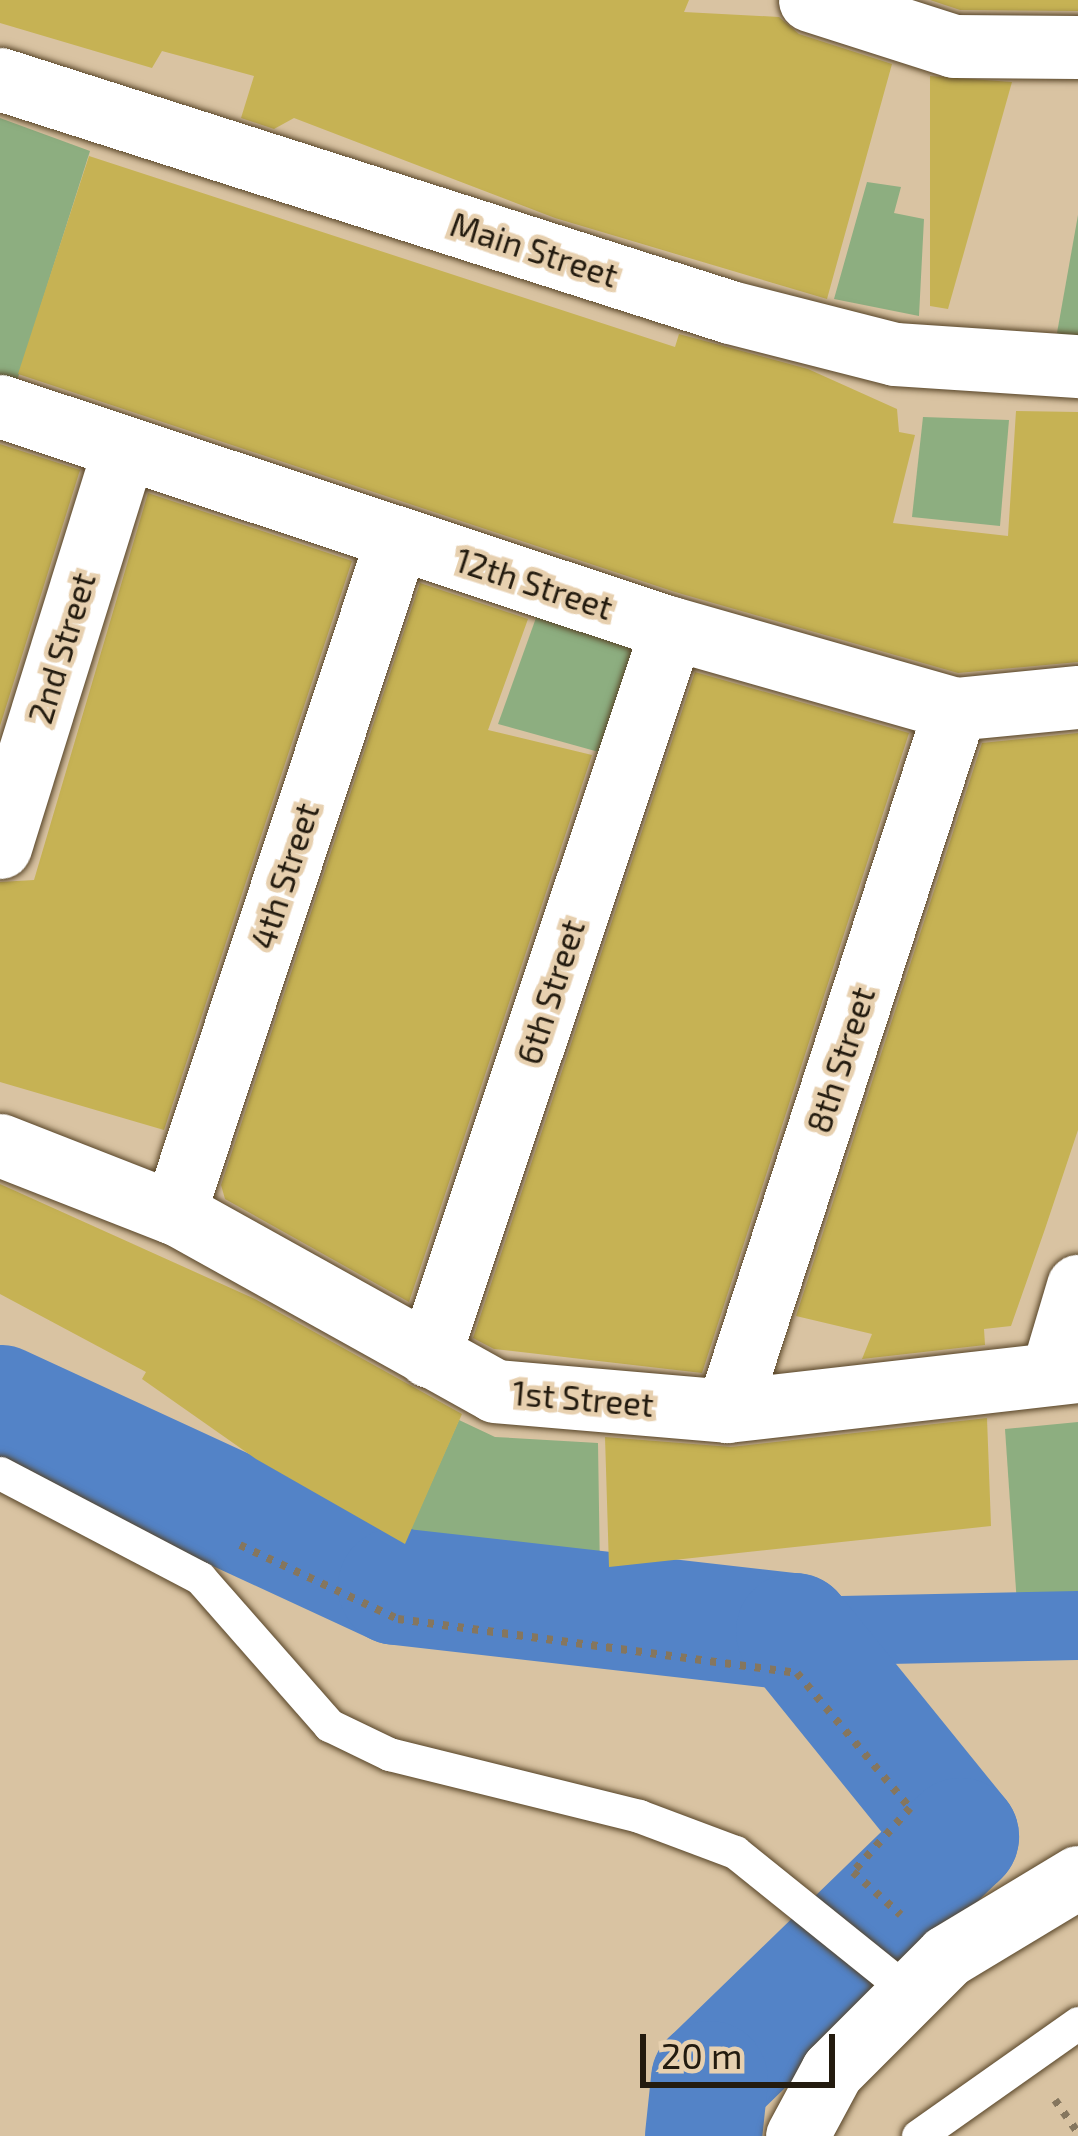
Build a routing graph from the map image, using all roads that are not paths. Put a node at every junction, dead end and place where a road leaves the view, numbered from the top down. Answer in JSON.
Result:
{"nodes":[{"id":1,"x":810,"y":0,"type":"edge"},
{"id":2,"x":1078,"y":47,"type":"edge"},
{"id":3,"x":0,"y":80,"type":"edge"},
{"id":4,"x":1078,"y":366,"type":"edge"},
{"id":5,"x":0,"y":406,"type":"edge"},
{"id":6,"x":124,"y":449,"type":"junction"},
{"id":7,"x":398,"y":539,"type":"junction"},
{"id":8,"x":672,"y":628,"type":"junction"},
{"id":9,"x":1078,"y":697,"type":"edge"},
{"id":10,"x":955,"y":709,"type":"junction"},
{"id":11,"x":0,"y":848,"type":"edge"},
{"id":12,"x":0,"y":1144,"type":"edge"},
{"id":13,"x":174,"y":1213,"type":"junction"},
{"id":14,"x":1078,"y":1286,"type":"edge"},
{"id":15,"x":429,"y":1356,"type":"junction"},
{"id":16,"x":1065,"y":1372,"type":"edge"},
{"id":17,"x":727,"y":1411,"type":"junction"},
{"id":18,"x":0,"y":1473,"type":"edge"},
{"id":19,"x":1078,"y":1877,"type":"edge"},
{"id":20,"x":894,"y":1979,"type":"junction"},
{"id":21,"x":1078,"y":2023,"type":"edge"},
{"id":22,"x":797,"y":2136,"type":"edge"},
{"id":23,"x":917,"y":2136,"type":"edge"}],
"edges":[{"from":1,"to":2,"type":"street"},
{"from":3,"to":4,"type":"street","name":"Main Street"},
{"from":5,"to":6,"type":"street","name":"12th Street"},
{"from":6,"to":7,"type":"street","name":"12th Street"},
{"from":6,"to":11,"type":"street","name":"2nd Street"},
{"from":7,"to":8,"type":"street","name":"12th Street"},
{"from":7,"to":13,"type":"street","name":"4th Street"},
{"from":8,"to":10,"type":"street","name":"12th Street"},
{"from":8,"to":15,"type":"street","name":"6th Street"},
{"from":9,"to":10,"type":"street","name":"12th Street"},
{"from":10,"to":17,"type":"street","name":"8th Street"},
{"from":12,"to":13,"type":"street","name":"1st Street"},
{"from":13,"to":15,"type":"street","name":"1st Street"},
{"from":14,"to":16,"type":"street"},
{"from":15,"to":17,"type":"street","name":"1st Street"},
{"from":16,"to":17,"type":"street","name":"1st Street"},
{"from":18,"to":20,"type":"lane"},
{"from":19,"to":20,"type":"street"},
{"from":20,"to":22,"type":"street"},
{"from":21,"to":23,"type":"lane"}]}
